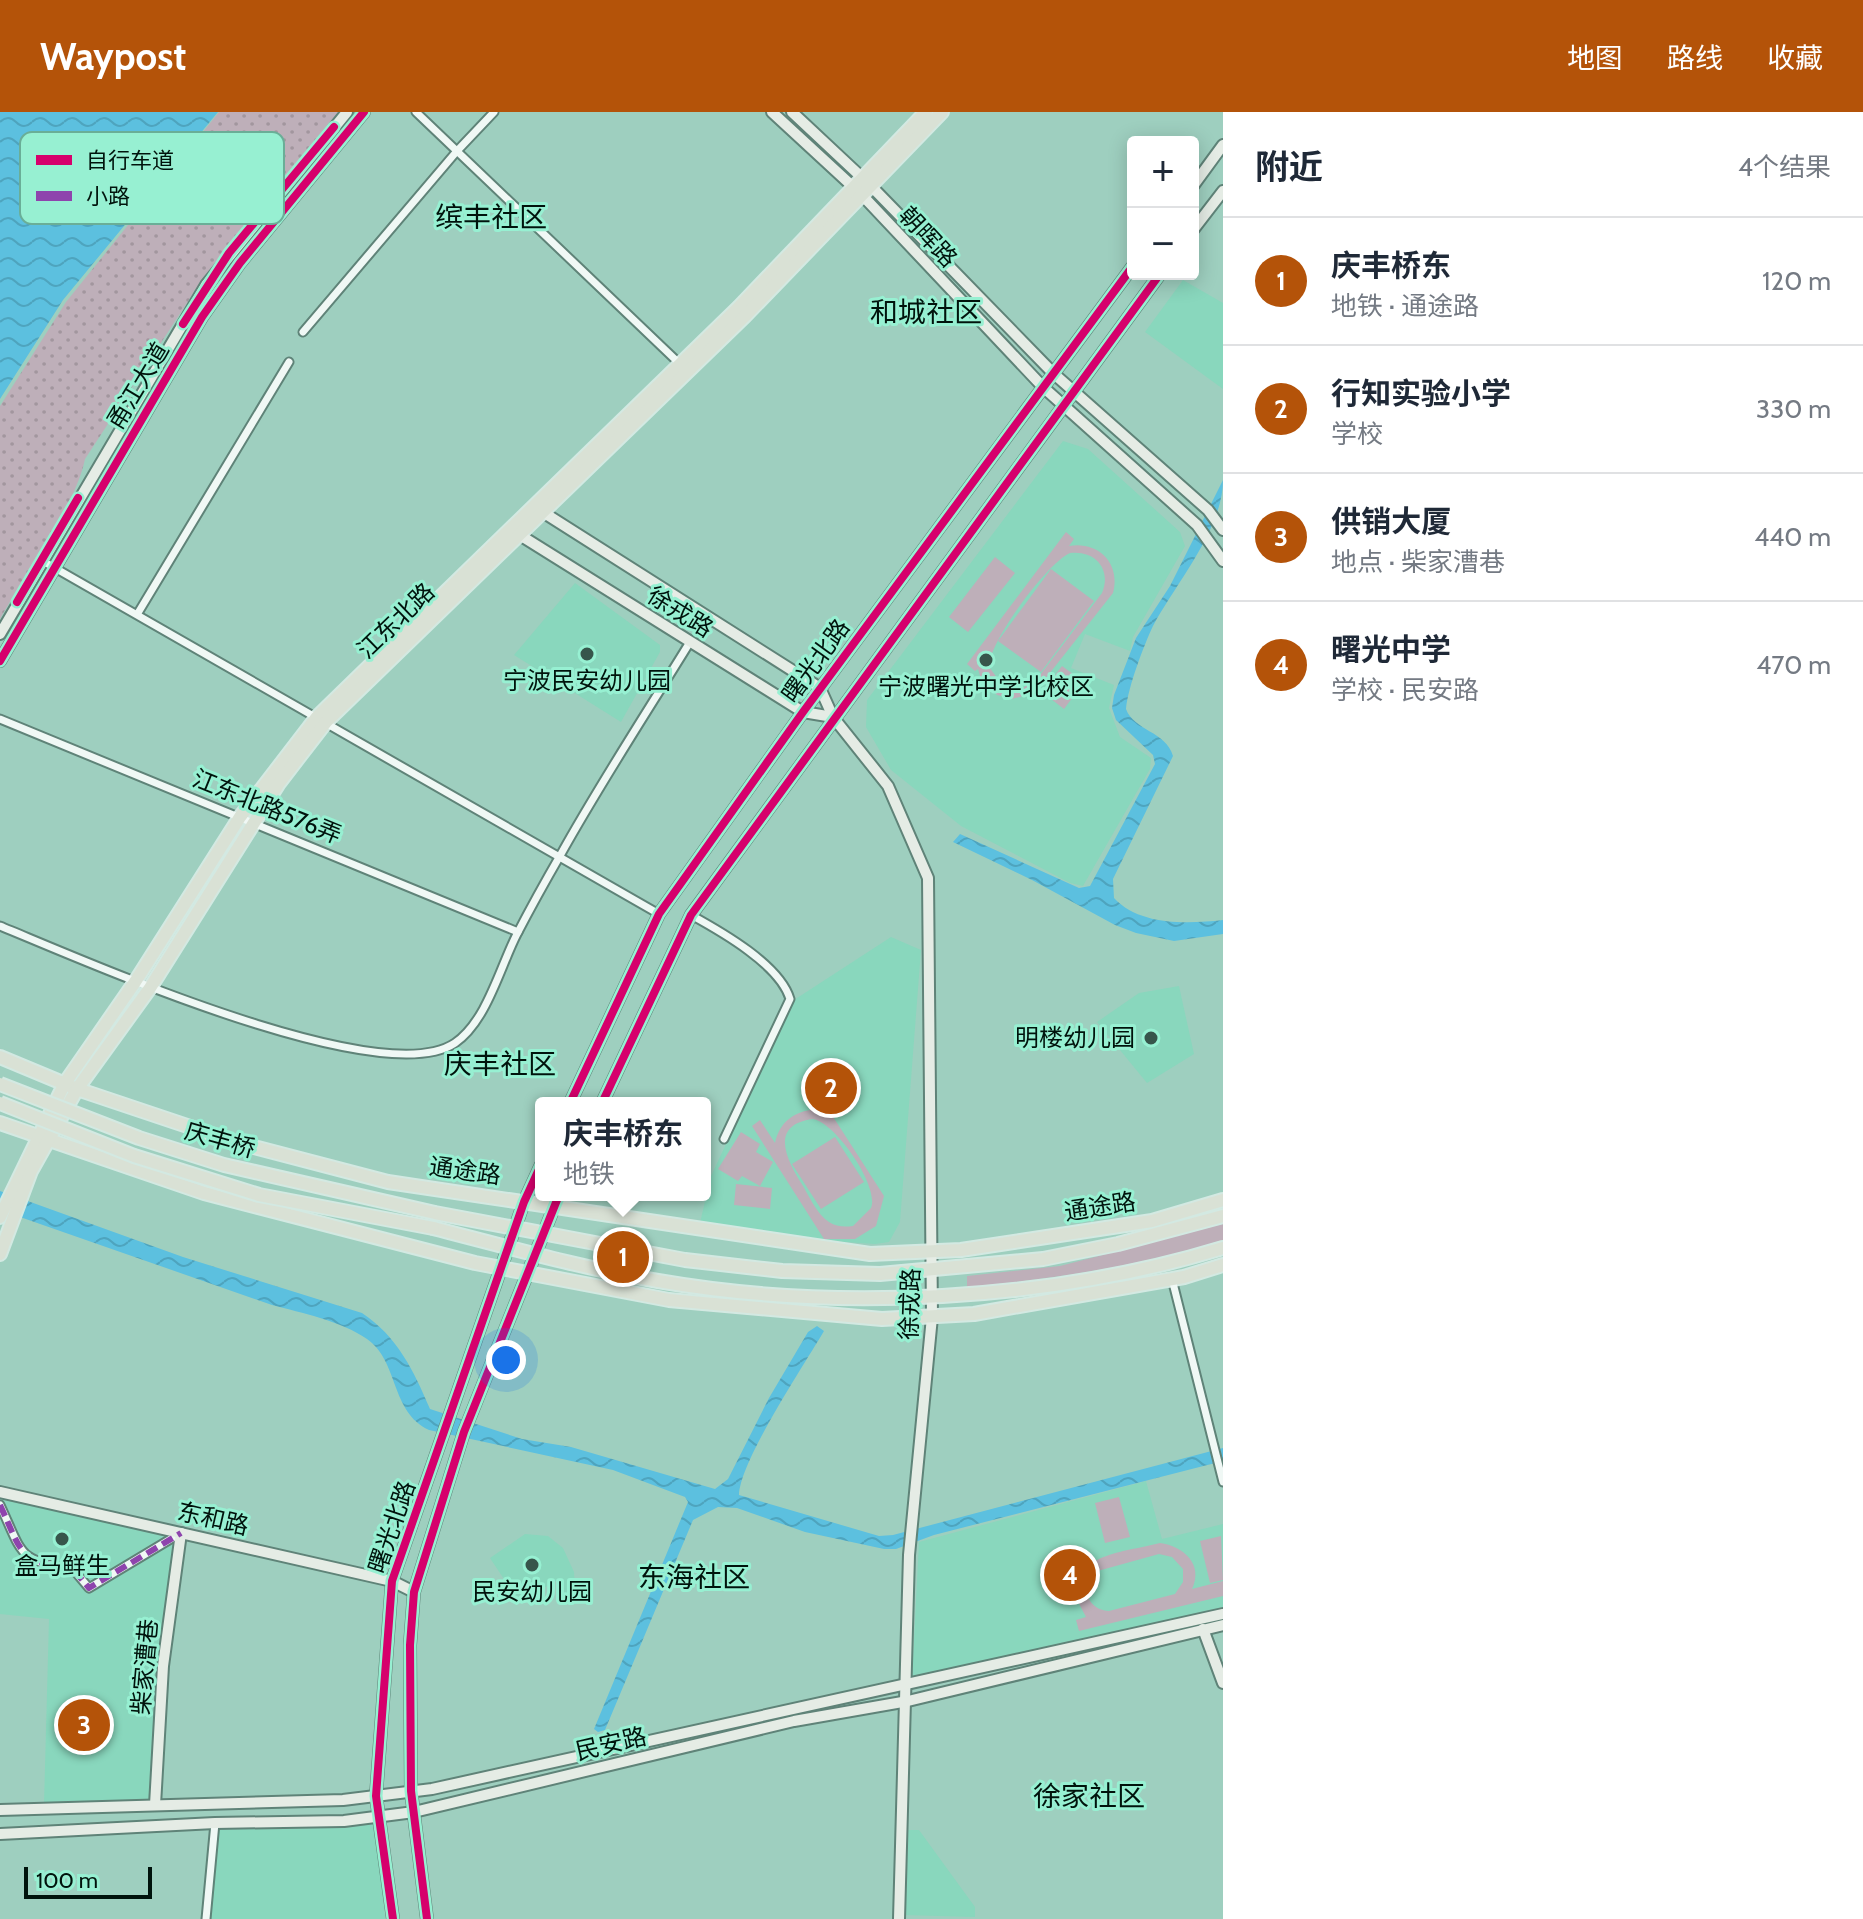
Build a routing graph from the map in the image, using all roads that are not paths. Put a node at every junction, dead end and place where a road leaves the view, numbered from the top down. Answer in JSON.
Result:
{"nodes":[{"id":1,"x":347,"y":112,"type":"edge"},
{"id":2,"x":364,"y":112,"type":"edge"},
{"id":3,"x":416,"y":112,"type":"edge"},
{"id":4,"x":494,"y":112,"type":"edge"},
{"id":5,"x":772,"y":112,"type":"edge"},
{"id":6,"x":792,"y":112,"type":"edge"},
{"id":7,"x":926,"y":112,"type":"edge"},
{"id":8,"x":942,"y":112,"type":"edge"},
{"id":9,"x":1223,"y":145,"type":"edge"},
{"id":10,"x":457,"y":151,"type":"junction"},
{"id":11,"x":1199,"y":178,"type":"edge"},
{"id":12,"x":862,"y":187,"type":"junction"},
{"id":13,"x":284,"y":189,"type":"edge"},
{"id":14,"x":1223,"y":191,"type":"edge"},
{"id":15,"x":284,"y":209,"type":"edge"},
{"id":16,"x":1199,"y":222,"type":"edge"},
{"id":17,"x":256,"y":224,"type":"edge"},
{"id":18,"x":272,"y":224,"type":"edge"},
{"id":19,"x":1127,"y":274,"type":"edge"},
{"id":20,"x":1155,"y":280,"type":"edge"},
{"id":21,"x":303,"y":332,"type":"dead end"},
{"id":22,"x":289,"y":362,"type":"dead end"},
{"id":23,"x":684,"y":369,"type":"junction"},
{"id":24,"x":1053,"y":373,"type":"junction"},
{"id":25,"x":1043,"y":387,"type":"junction"},
{"id":26,"x":1072,"y":390,"type":"junction"},
{"id":27,"x":1061,"y":404,"type":"junction"},
{"id":28,"x":538,"y":508,"type":"junction"},
{"id":29,"x":1223,"y":530,"type":"edge"},
{"id":30,"x":514,"y":532,"type":"junction"},
{"id":31,"x":41,"y":560,"type":"junction"},
{"id":32,"x":1223,"y":561,"type":"edge"},
{"id":33,"x":53,"y":568,"type":"junction"},
{"id":34,"x":138,"y":613,"type":"junction"},
{"id":35,"x":0,"y":634,"type":"edge"},
{"id":36,"x":690,"y":642,"type":"junction"},
{"id":37,"x":0,"y":661,"type":"edge"},
{"id":38,"x":820,"y":688,"type":"junction"},
{"id":39,"x":803,"y":712,"type":"junction"},
{"id":40,"x":833,"y":717,"type":"junction"},
{"id":41,"x":0,"y":719,"type":"edge"},
{"id":42,"x":321,"y":719,"type":"junction"},
{"id":43,"x":246,"y":820,"type":"junction"},
{"id":44,"x":560,"y":855,"type":"junction"},
{"id":45,"x":659,"y":914,"type":"junction"},
{"id":46,"x":691,"y":915,"type":"junction"},
{"id":47,"x":0,"y":926,"type":"edge"},
{"id":48,"x":518,"y":932,"type":"junction"},
{"id":49,"x":135,"y":982,"type":"junction"},
{"id":50,"x":150,"y":988,"type":"junction"},
{"id":51,"x":0,"y":1057,"type":"edge"},
{"id":52,"x":65,"y":1083,"type":"junction"},
{"id":53,"x":0,"y":1084,"type":"edge"},
{"id":54,"x":77,"y":1089,"type":"junction"},
{"id":55,"x":573,"y":1097,"type":"edge"},
{"id":56,"x":605,"y":1097,"type":"edge"},
{"id":57,"x":0,"y":1103,"type":"edge"},
{"id":58,"x":0,"y":1123,"type":"edge"},
{"id":59,"x":41,"y":1138,"type":"junction"},
{"id":60,"x":724,"y":1139,"type":"dead end"},
{"id":61,"x":535,"y":1178,"type":"edge"},
{"id":62,"x":1223,"y":1200,"type":"edge"},
{"id":63,"x":556,"y":1201,"type":"edge"},
{"id":64,"x":524,"y":1202,"type":"junction"},
{"id":65,"x":553,"y":1209,"type":"junction"},
{"id":66,"x":435,"y":1213,"type":"joint"},
{"id":67,"x":1223,"y":1216,"type":"edge"},
{"id":68,"x":4,"y":1218,"type":"edge"},
{"id":69,"x":515,"y":1229,"type":"junction"},
{"id":70,"x":543,"y":1233,"type":"junction"},
{"id":71,"x":509,"y":1248,"type":"junction"},
{"id":72,"x":1223,"y":1248,"type":"edge"},
{"id":73,"x":932,"y":1251,"type":"junction"},
{"id":74,"x":0,"y":1254,"type":"edge"},
{"id":75,"x":535,"y":1255,"type":"junction"},
{"id":76,"x":1223,"y":1265,"type":"edge"},
{"id":77,"x":503,"y":1268,"type":"junction"},
{"id":78,"x":932,"y":1271,"type":"junction"},
{"id":79,"x":527,"y":1274,"type":"junction"},
{"id":80,"x":1172,"y":1279,"type":"junction"},
{"id":81,"x":932,"y":1294,"type":"junction"},
{"id":82,"x":932,"y":1317,"type":"junction"},
{"id":83,"x":1221,"y":1473,"type":"edge"},
{"id":84,"x":1223,"y":1482,"type":"edge"},
{"id":85,"x":0,"y":1492,"type":"edge"},
{"id":86,"x":0,"y":1505,"type":"edge"},
{"id":87,"x":181,"y":1533,"type":"junction"},
{"id":88,"x":392,"y":1581,"type":"junction"},
{"id":89,"x":414,"y":1592,"type":"junction"},
{"id":90,"x":1223,"y":1614,"type":"edge"},
{"id":91,"x":1223,"y":1625,"type":"edge"},
{"id":92,"x":1203,"y":1629,"type":"junction"},
{"id":93,"x":1223,"y":1683,"type":"edge"},
{"id":94,"x":908,"y":1686,"type":"junction"},
{"id":95,"x":908,"y":1701,"type":"junction"},
{"id":96,"x":411,"y":1791,"type":"junction"},
{"id":97,"x":376,"y":1796,"type":"junction"},
{"id":98,"x":155,"y":1805,"type":"junction"},
{"id":99,"x":0,"y":1810,"type":"edge"},
{"id":100,"x":414,"y":1812,"type":"junction"},
{"id":101,"x":380,"y":1817,"type":"junction"},
{"id":102,"x":215,"y":1823,"type":"junction"},
{"id":103,"x":0,"y":1834,"type":"edge"},
{"id":104,"x":206,"y":1919,"type":"edge"},
{"id":105,"x":393,"y":1919,"type":"edge"},
{"id":106,"x":427,"y":1919,"type":"edge"},
{"id":107,"x":899,"y":1919,"type":"edge"}],
"edges":[{"from":1,"to":13,"type":"main road","name":"甬江大道"},
{"from":2,"to":15,"type":"main road","name":"甬江大道"},
{"from":3,"to":10,"type":"street"},
{"from":4,"to":10,"type":"street"},
{"from":5,"to":12,"type":"main road","name":"朝晖路"},
{"from":6,"to":12,"type":"main road","name":"朝晖路"},
{"from":7,"to":12,"type":"main road","name":"江东北路"},
{"from":8,"to":12,"type":"main road","name":"江东北路"},
{"from":9,"to":11,"type":"main road"},
{"from":10,"to":21,"type":"street"},
{"from":10,"to":23,"type":"street"},
{"from":12,"to":23,"type":"main road","name":"江东北路"},
{"from":12,"to":24,"type":"main road","name":"朝晖路"},
{"from":12,"to":25,"type":"main road","name":"朝晖路"},
{"from":14,"to":16,"type":"main road"},
{"from":17,"to":31,"type":"main road","name":"甬江大道"},
{"from":18,"to":33,"type":"main road","name":"甬江大道"},
{"from":19,"to":24,"type":"main road","name":"曙光北路"},
{"from":20,"to":26,"type":"main road","name":"曙光北路"},
{"from":22,"to":34,"type":"street"},
{"from":23,"to":28,"type":"main road","name":"江东北路"},
{"from":24,"to":25,"type":"main road","name":"曙光北路"},
{"from":24,"to":26,"type":"main road","name":"朝晖路"},
{"from":25,"to":27,"type":"main road","name":"朝晖路"},
{"from":25,"to":38,"type":"main road","name":"曙光北路"},
{"from":26,"to":27,"type":"main road","name":"曙光北路"},
{"from":26,"to":29,"type":"main road","name":"朝晖路"},
{"from":27,"to":32,"type":"main road","name":"朝晖路"},
{"from":27,"to":40,"type":"main road","name":"曙光北路"},
{"from":28,"to":30,"type":"main road","name":"江东北路"},
{"from":28,"to":38,"type":"main road","name":"徐戎路"},
{"from":30,"to":36,"type":"main road","name":"徐戎路"},
{"from":30,"to":42,"type":"main road","name":"江东北路"},
{"from":31,"to":33,"type":"street"},
{"from":31,"to":35,"type":"main road","name":"甬江大道"},
{"from":33,"to":34,"type":"street"},
{"from":33,"to":37,"type":"main road","name":"甬江大道"},
{"from":34,"to":42,"type":"street"},
{"from":36,"to":39,"type":"main road","name":"徐戎路"},
{"from":36,"to":44,"type":"street"},
{"from":38,"to":39,"type":"main road","name":"曙光北路"},
{"from":38,"to":40,"type":"main road","name":"徐戎路"},
{"from":39,"to":40,"type":"main road","name":"徐戎路"},
{"from":39,"to":45,"type":"main road","name":"曙光北路"},
{"from":40,"to":46,"type":"main road","name":"曙光北路"},
{"from":40,"to":73,"type":"main road","name":"徐戎路"},
{"from":41,"to":43,"type":"street","name":"江东北路576弄"},
{"from":42,"to":43,"type":"main road","name":"江东北路"},
{"from":42,"to":44,"type":"street"},
{"from":43,"to":48,"type":"street","name":"江东北路576弄"},
{"from":43,"to":49,"type":"main road","name":"江东北路"},
{"from":43,"to":50,"type":"main road","name":"江东北路"},
{"from":44,"to":45,"type":"street"},
{"from":44,"to":48,"type":"street"},
{"from":45,"to":55,"type":"main road","name":"曙光北路"},
{"from":46,"to":56,"type":"main road","name":"曙光北路"},
{"from":46,"to":60,"type":"street"},
{"from":47,"to":49,"type":"street"},
{"from":48,"to":50,"type":"street"},
{"from":49,"to":50,"type":"street"},
{"from":49,"to":52,"type":"main road","name":"江东北路"},
{"from":50,"to":54,"type":"main road","name":"江东北路"},
{"from":51,"to":52,"type":"main road","name":"通途路"},
{"from":52,"to":54,"type":"main road","name":"通途路"},
{"from":52,"to":59,"type":"main road","name":"江东北路"},
{"from":53,"to":66,"type":"main road","name":"庆丰桥","bridge":true},
{"from":54,"to":59,"type":"main road","name":"江东北路"},
{"from":54,"to":64,"type":"main road","name":"通途路"},
{"from":57,"to":71,"type":"main road","name":"庆丰桥","bridge":true},
{"from":58,"to":59,"type":"main road"},
{"from":59,"to":68,"type":"main road","name":"江东北路"},
{"from":59,"to":77,"type":"main road"},
{"from":61,"to":64,"type":"main road","name":"曙光北路"},
{"from":62,"to":73,"type":"main road","name":"通途路"},
{"from":63,"to":65,"type":"main road","name":"曙光北路"},
{"from":64,"to":65,"type":"main road","name":"通途路"},
{"from":64,"to":69,"type":"main road","name":"曙光北路"},
{"from":65,"to":70,"type":"main road","name":"曙光北路"},
{"from":65,"to":73,"type":"main road","name":"通途路"},
{"from":66,"to":69,"type":"main road","name":"通途路"},
{"from":67,"to":78,"type":"main road","name":"通途路"},
{"from":68,"to":74,"type":"main road","name":"江东北路"},
{"from":69,"to":70,"type":"main road","name":"通途路"},
{"from":69,"to":71,"type":"main road","name":"曙光北路"},
{"from":70,"to":75,"type":"main road","name":"曙光北路"},
{"from":70,"to":78,"type":"main road","name":"通途路"},
{"from":71,"to":75,"type":"main road"},
{"from":71,"to":77,"type":"main road","name":"曙光北路"},
{"from":72,"to":81,"type":"main road"},
{"from":73,"to":78,"type":"main road","name":"徐戎路"},
{"from":75,"to":79,"type":"main road","name":"曙光北路"},
{"from":75,"to":81,"type":"main road"},
{"from":76,"to":80,"type":"main road"},
{"from":77,"to":79,"type":"main road"},
{"from":77,"to":88,"type":"main road","name":"曙光北路"},
{"from":78,"to":81,"type":"main road","name":"徐戎路"},
{"from":79,"to":82,"type":"main road"},
{"from":79,"to":89,"type":"main road","name":"曙光北路"},
{"from":80,"to":82,"type":"main road"},
{"from":80,"to":83,"type":"street"},
{"from":81,"to":82,"type":"main road","name":"徐戎路"},
{"from":82,"to":94,"type":"main road","name":"徐戎路"},
{"from":83,"to":84,"type":"street"},
{"from":85,"to":87,"type":"main road","name":"东和路"},
{"from":86,"to":87,"type":"street"},
{"from":87,"to":88,"type":"main road","name":"东和路"},
{"from":87,"to":98,"type":"main road","name":"柴家漕巷"},
{"from":88,"to":89,"type":"main road","name":"东和路"},
{"from":88,"to":97,"type":"main road","name":"曙光北路"},
{"from":89,"to":96,"type":"main road","name":"曙光北路"},
{"from":90,"to":94,"type":"main road","name":"民安路"},
{"from":91,"to":92,"type":"main road","name":"民安路"},
{"from":92,"to":93,"type":"main road"},
{"from":92,"to":95,"type":"main road","name":"民安路"},
{"from":94,"to":95,"type":"main road","name":"徐戎路"},
{"from":94,"to":96,"type":"main road","name":"民安路"},
{"from":95,"to":100,"type":"main road","name":"民安路"},
{"from":95,"to":107,"type":"main road","name":"徐戎路"},
{"from":96,"to":97,"type":"main road","name":"民安路"},
{"from":96,"to":100,"type":"main road","name":"曙光北路"},
{"from":97,"to":98,"type":"main road","name":"民安路"},
{"from":97,"to":101,"type":"main road","name":"曙光北路"},
{"from":98,"to":99,"type":"main road","name":"民安路"},
{"from":100,"to":101,"type":"main road","name":"民安路"},
{"from":100,"to":106,"type":"main road","name":"曙光北路"},
{"from":101,"to":102,"type":"main road","name":"民安路"},
{"from":101,"to":105,"type":"main road","name":"曙光北路"},
{"from":102,"to":103,"type":"main road","name":"民安路"},
{"from":102,"to":104,"type":"street"}]}
